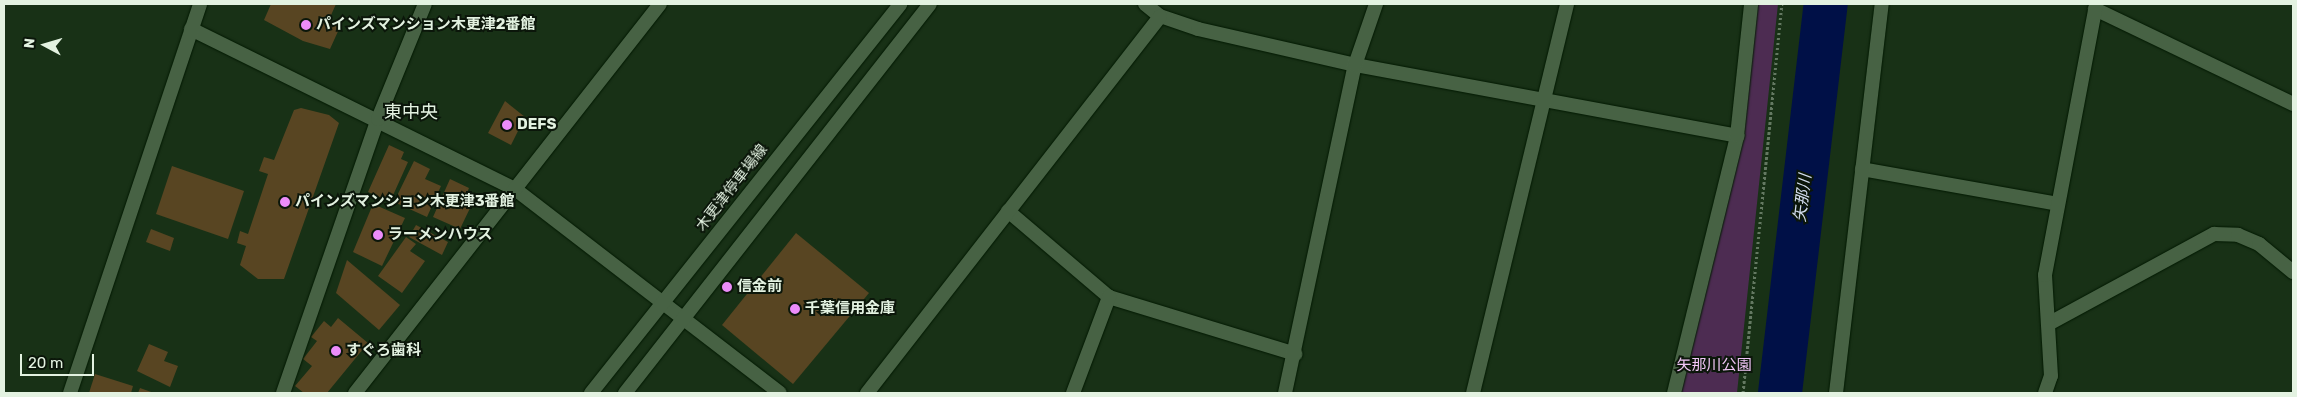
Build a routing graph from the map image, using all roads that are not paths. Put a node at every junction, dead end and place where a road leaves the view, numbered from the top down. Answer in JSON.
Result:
{"nodes":[{"id":1,"x":200,"y":4,"type":"edge"},
{"id":2,"x":424,"y":4,"type":"edge"},
{"id":3,"x":660,"y":4,"type":"edge"},
{"id":4,"x":900,"y":4,"type":"edge"},
{"id":5,"x":930,"y":4,"type":"edge"},
{"id":6,"x":1145,"y":4,"type":"edge"},
{"id":7,"x":1376,"y":4,"type":"edge"},
{"id":8,"x":1567,"y":4,"type":"edge"},
{"id":9,"x":1751,"y":4,"type":"edge"},
{"id":10,"x":1882,"y":4,"type":"edge"},
{"id":11,"x":2096,"y":6,"type":"edge"},
{"id":12,"x":1160,"y":16,"type":"junction"},
{"id":13,"x":191,"y":30,"type":"junction"},
{"id":14,"x":1355,"y":65,"type":"junction"},
{"id":15,"x":1546,"y":101,"type":"junction"},
{"id":16,"x":2293,"y":104,"type":"edge"},
{"id":17,"x":378,"y":119,"type":"junction"},
{"id":18,"x":1737,"y":136,"type":"junction"},
{"id":19,"x":1862,"y":169,"type":"junction"},
{"id":20,"x":515,"y":189,"type":"junction"},
{"id":21,"x":2058,"y":204,"type":"junction"},
{"id":22,"x":1008,"y":211,"type":"junction"},
{"id":23,"x":2293,"y":272,"type":"edge"},
{"id":24,"x":1109,"y":297,"type":"junction"},
{"id":25,"x":664,"y":300,"type":"junction"},
{"id":26,"x":684,"y":317,"type":"junction"},
{"id":27,"x":2050,"y":323,"type":"junction"},
{"id":28,"x":1295,"y":354,"type":"junction"},
{"id":29,"x":70,"y":393,"type":"edge"},
{"id":30,"x":283,"y":393,"type":"edge"},
{"id":31,"x":355,"y":393,"type":"edge"},
{"id":32,"x":591,"y":393,"type":"edge"},
{"id":33,"x":625,"y":393,"type":"edge"},
{"id":34,"x":780,"y":393,"type":"edge"},
{"id":35,"x":866,"y":393,"type":"edge"},
{"id":36,"x":1073,"y":393,"type":"edge"},
{"id":37,"x":1285,"y":393,"type":"edge"},
{"id":38,"x":1473,"y":393,"type":"edge"},
{"id":39,"x":1674,"y":393,"type":"edge"},
{"id":40,"x":1836,"y":393,"type":"edge"},
{"id":41,"x":2045,"y":393,"type":"edge"}],
"edges":[{"from":1,"to":13,"type":"street"},
{"from":2,"to":17,"type":"street"},
{"from":3,"to":20,"type":"street"},
{"from":4,"to":25,"type":"street","name":"木更津停車場線"},
{"from":5,"to":26,"type":"street"},
{"from":6,"to":12,"type":"street"},
{"from":7,"to":14,"type":"street"},
{"from":8,"to":15,"type":"street"},
{"from":9,"to":18,"type":"street"},
{"from":10,"to":19,"type":"street"},
{"from":11,"to":16,"type":"street"},
{"from":11,"to":21,"type":"street"},
{"from":12,"to":14,"type":"street"},
{"from":12,"to":22,"type":"street"},
{"from":13,"to":17,"type":"street"},
{"from":13,"to":29,"type":"street"},
{"from":14,"to":15,"type":"street"},
{"from":14,"to":28,"type":"street"},
{"from":15,"to":18,"type":"street"},
{"from":15,"to":38,"type":"street"},
{"from":17,"to":20,"type":"street"},
{"from":17,"to":30,"type":"street"},
{"from":18,"to":39,"type":"street"},
{"from":19,"to":21,"type":"street"},
{"from":19,"to":40,"type":"street"},
{"from":20,"to":25,"type":"street"},
{"from":20,"to":31,"type":"street"},
{"from":21,"to":27,"type":"street"},
{"from":22,"to":24,"type":"street"},
{"from":22,"to":35,"type":"street"},
{"from":23,"to":27,"type":"street"},
{"from":24,"to":28,"type":"street"},
{"from":24,"to":36,"type":"street"},
{"from":25,"to":26,"type":"street"},
{"from":25,"to":32,"type":"street","name":"木更津停車場線"},
{"from":26,"to":33,"type":"street"},
{"from":26,"to":34,"type":"street"},
{"from":27,"to":41,"type":"street"},
{"from":28,"to":37,"type":"street"}]}
